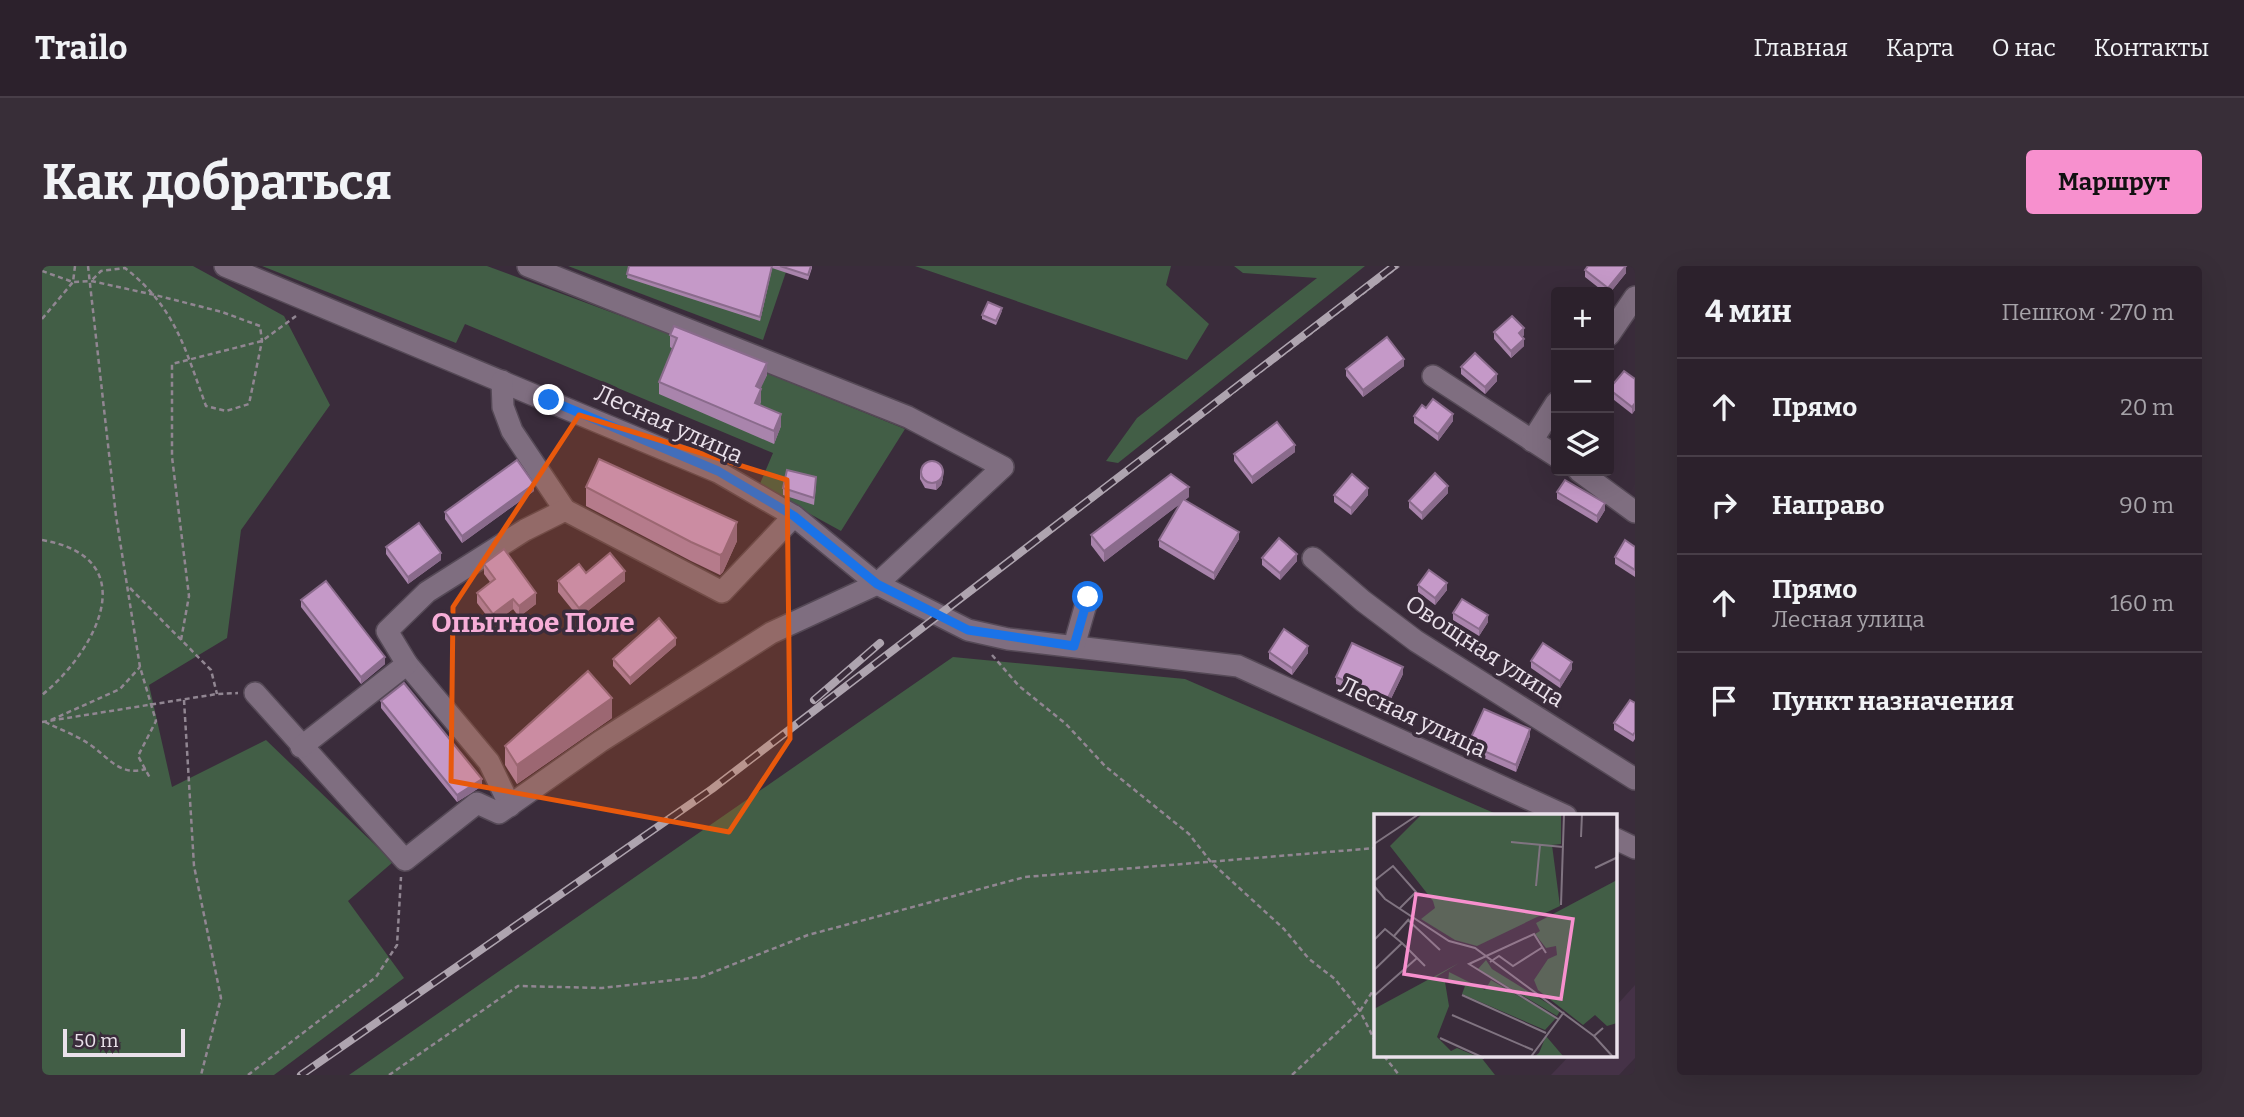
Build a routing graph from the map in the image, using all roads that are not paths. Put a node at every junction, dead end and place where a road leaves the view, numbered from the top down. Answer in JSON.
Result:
{"nodes":[{"id":1,"x":225,"y":266,"type":"edge"},
{"id":2,"x":528,"y":266,"type":"edge"},
{"id":3,"x":1635,"y":298,"type":"edge"},
{"id":4,"x":1614,"y":328,"type":"edge"},
{"id":5,"x":1433,"y":376,"type":"dead end"},
{"id":6,"x":502,"y":380,"type":"junction"},
{"id":7,"x":1551,"y":410,"type":"edge"},
{"id":8,"x":1532,"y":440,"type":"junction"},
{"id":9,"x":1551,"y":453,"type":"edge"},
{"id":10,"x":1586,"y":476,"type":"edge"},
{"id":11,"x":565,"y":510,"type":"junction"},
{"id":12,"x":1635,"y":512,"type":"edge"},
{"id":13,"x":794,"y":516,"type":"junction"},
{"id":14,"x":1313,"y":558,"type":"dead end"},
{"id":15,"x":877,"y":584,"type":"junction"},
{"id":16,"x":1088,"y":597,"type":"dead end"},
{"id":17,"x":1074,"y":646,"type":"junction"},
{"id":18,"x":407,"y":664,"type":"junction"},
{"id":19,"x":256,"y":693,"type":"road end"},
{"id":20,"x":508,"y":745,"type":"edge"},
{"id":21,"x":301,"y":747,"type":"junction"},
{"id":22,"x":489,"y":762,"type":"junction"},
{"id":23,"x":1635,"y":779,"type":"edge"},
{"id":24,"x":510,"y":806,"type":"junction"},
{"id":25,"x":1562,"y":814,"type":"edge"},
{"id":26,"x":1618,"y":840,"type":"edge"},
{"id":27,"x":1635,"y":848,"type":"edge"}],
"edges":[{"from":1,"to":6,"type":"street","name":"Лесная улица"},
{"from":2,"to":15,"type":"street"},
{"from":3,"to":4,"type":"street"},
{"from":5,"to":8,"type":"street"},
{"from":6,"to":11,"type":"street"},
{"from":6,"to":13,"type":"street","name":"Лесная улица"},
{"from":7,"to":8,"type":"street"},
{"from":8,"to":9,"type":"street"},
{"from":10,"to":12,"type":"street"},
{"from":11,"to":13,"type":"street"},
{"from":11,"to":18,"type":"street"},
{"from":13,"to":15,"type":"street","name":"Лесная улица"},
{"from":14,"to":23,"type":"street","name":"Овощная улица"},
{"from":15,"to":17,"type":"street","name":"Лесная улица"},
{"from":15,"to":24,"type":"street"},
{"from":16,"to":17,"type":"street"},
{"from":17,"to":25,"type":"street","name":"Лесная улица"},
{"from":18,"to":21,"type":"street"},
{"from":18,"to":22,"type":"street"},
{"from":19,"to":21,"type":"street"},
{"from":20,"to":22,"type":"street"},
{"from":21,"to":24,"type":"street"},
{"from":22,"to":24,"type":"street"},
{"from":26,"to":27,"type":"street"}]}
